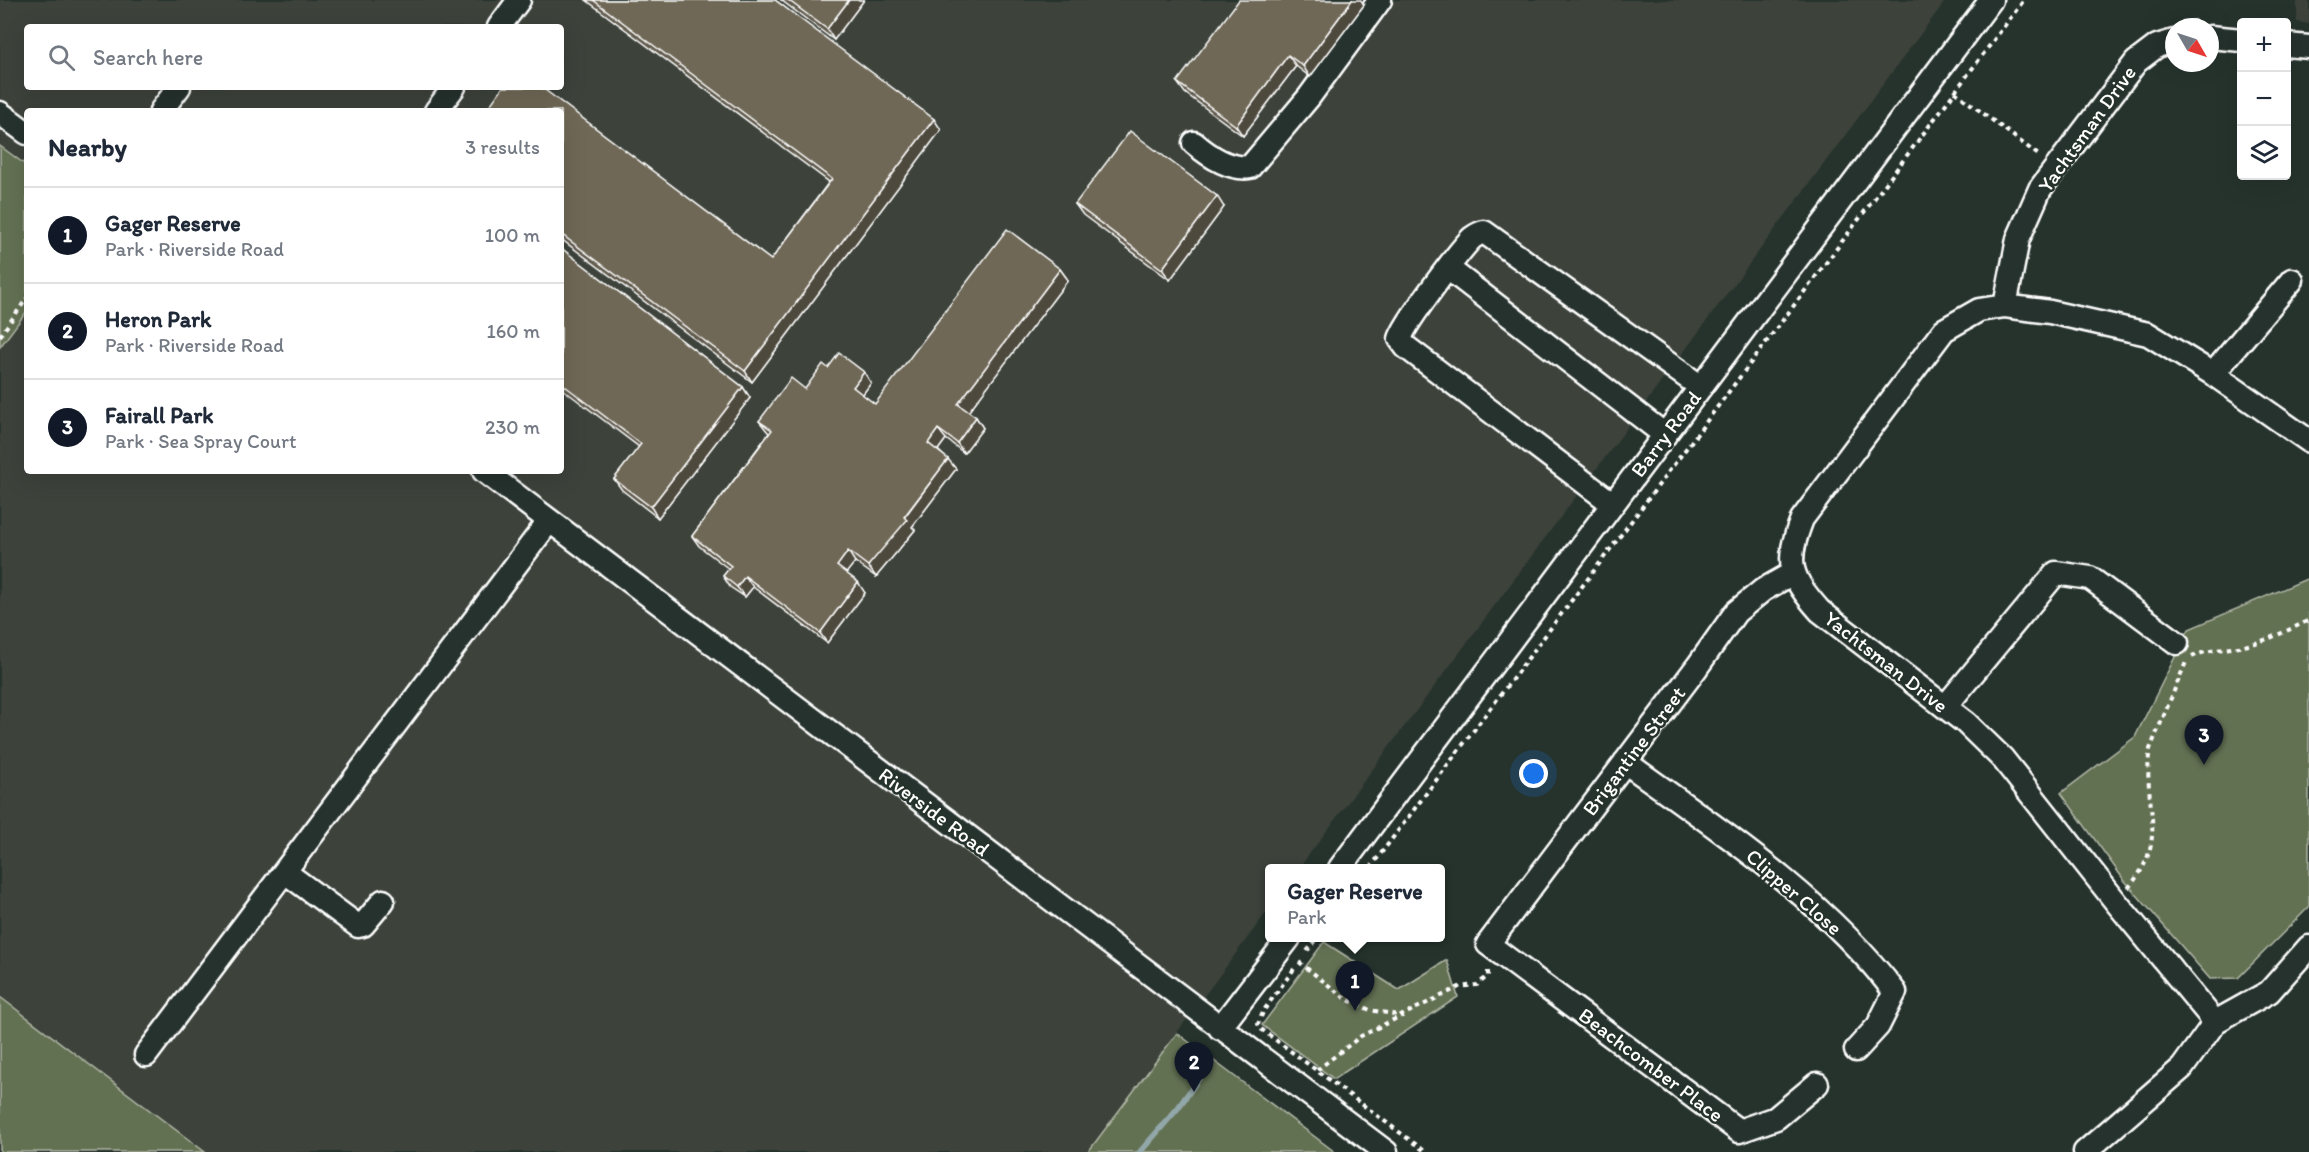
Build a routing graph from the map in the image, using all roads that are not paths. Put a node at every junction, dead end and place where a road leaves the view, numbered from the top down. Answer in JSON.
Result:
{"nodes":[{"id":1,"x":519,"y":0,"type":"edge"},
{"id":2,"x":1380,"y":0,"type":"edge"},
{"id":3,"x":1991,"y":0,"type":"edge"},
{"id":4,"x":501,"y":24,"type":"edge"},
{"id":5,"x":2219,"y":38,"type":"edge"},
{"id":6,"x":2237,"y":40,"type":"edge"},
{"id":7,"x":2165,"y":44,"type":"edge"},
{"id":8,"x":2291,"y":45,"type":"edge"},
{"id":9,"x":2309,"y":47,"type":"edge"},
{"id":10,"x":177,"y":90,"type":"edge"},
{"id":11,"x":452,"y":90,"type":"edge"},
{"id":12,"x":163,"y":108,"type":"edge"},
{"id":13,"x":438,"y":108,"type":"edge"},
{"id":14,"x":0,"y":113,"type":"edge"},
{"id":15,"x":24,"y":131,"type":"edge"},
{"id":16,"x":1194,"y":143,"type":"dead end"},
{"id":17,"x":1449,"y":269,"type":"junction"},
{"id":18,"x":2292,"y":280,"type":"dead end"},
{"id":19,"x":2005,"y":306,"type":"junction"},
{"id":20,"x":2213,"y":374,"type":"junction"},
{"id":21,"x":1701,"y":387,"type":"junction"},
{"id":22,"x":1665,"y":435,"type":"junction"},
{"id":23,"x":2309,"y":441,"type":"edge"},
{"id":24,"x":488,"y":474,"type":"edge"},
{"id":25,"x":1613,"y":504,"type":"junction"},
{"id":26,"x":549,"y":521,"type":"junction"},
{"id":27,"x":1793,"y":573,"type":"junction"},
{"id":28,"x":2177,"y":644,"type":"dead end"},
{"id":29,"x":1945,"y":707,"type":"junction"},
{"id":30,"x":1625,"y":762,"type":"junction"},
{"id":31,"x":1344,"y":864,"type":"edge"},
{"id":32,"x":285,"y":872,"type":"junction"},
{"id":33,"x":383,"y":901,"type":"dead end"},
{"id":34,"x":1286,"y":942,"type":"edge"},
{"id":35,"x":1488,"y":944,"type":"joint"},
{"id":36,"x":2309,"y":947,"type":"edge"},
{"id":37,"x":2215,"y":1022,"type":"junction"},
{"id":38,"x":1220,"y":1028,"type":"junction"},
{"id":39,"x":1856,"y":1050,"type":"dead end"},
{"id":40,"x":146,"y":1055,"type":"dead end"},
{"id":41,"x":1817,"y":1084,"type":"dead end"},
{"id":42,"x":2097,"y":1148,"type":"edge"},
{"id":43,"x":1386,"y":1152,"type":"edge"}],
"edges":[{"from":1,"to":4,"type":"street"},
{"from":2,"to":16,"type":"street"},
{"from":3,"to":21,"type":"street","name":"Barry Road"},
{"from":5,"to":6,"type":"street"},
{"from":7,"to":19,"type":"street","name":"Yachtsman Drive"},
{"from":8,"to":9,"type":"street"},
{"from":10,"to":12,"type":"street"},
{"from":11,"to":13,"type":"street"},
{"from":14,"to":15,"type":"street"},
{"from":17,"to":21,"type":"street"},
{"from":17,"to":22,"type":"street"},
{"from":17,"to":25,"type":"street"},
{"from":18,"to":20,"type":"street"},
{"from":19,"to":20,"type":"street"},
{"from":19,"to":27,"type":"street"},
{"from":20,"to":23,"type":"street"},
{"from":21,"to":22,"type":"street","name":"Barry Road"},
{"from":22,"to":25,"type":"street","name":"Barry Road"},
{"from":24,"to":26,"type":"street","name":"Riverside Road"},
{"from":25,"to":31,"type":"street","name":"Barry Road"},
{"from":26,"to":32,"type":"street"},
{"from":26,"to":38,"type":"street","name":"Riverside Road"},
{"from":27,"to":29,"type":"street","name":"Yachtsman Drive"},
{"from":27,"to":30,"type":"street","name":"Brigantine Street"},
{"from":28,"to":29,"type":"street"},
{"from":29,"to":37,"type":"street","name":"Yachtsman Drive"},
{"from":30,"to":35,"type":"street","name":"Brigantine Street"},
{"from":30,"to":39,"type":"street","name":"Clipper Close"},
{"from":32,"to":33,"type":"street"},
{"from":32,"to":40,"type":"street"},
{"from":34,"to":38,"type":"street"},
{"from":35,"to":41,"type":"street","name":"Beachcomber Place"},
{"from":36,"to":37,"type":"street"},
{"from":37,"to":42,"type":"street"},
{"from":38,"to":43,"type":"street","name":"Riverside Road"}]}
